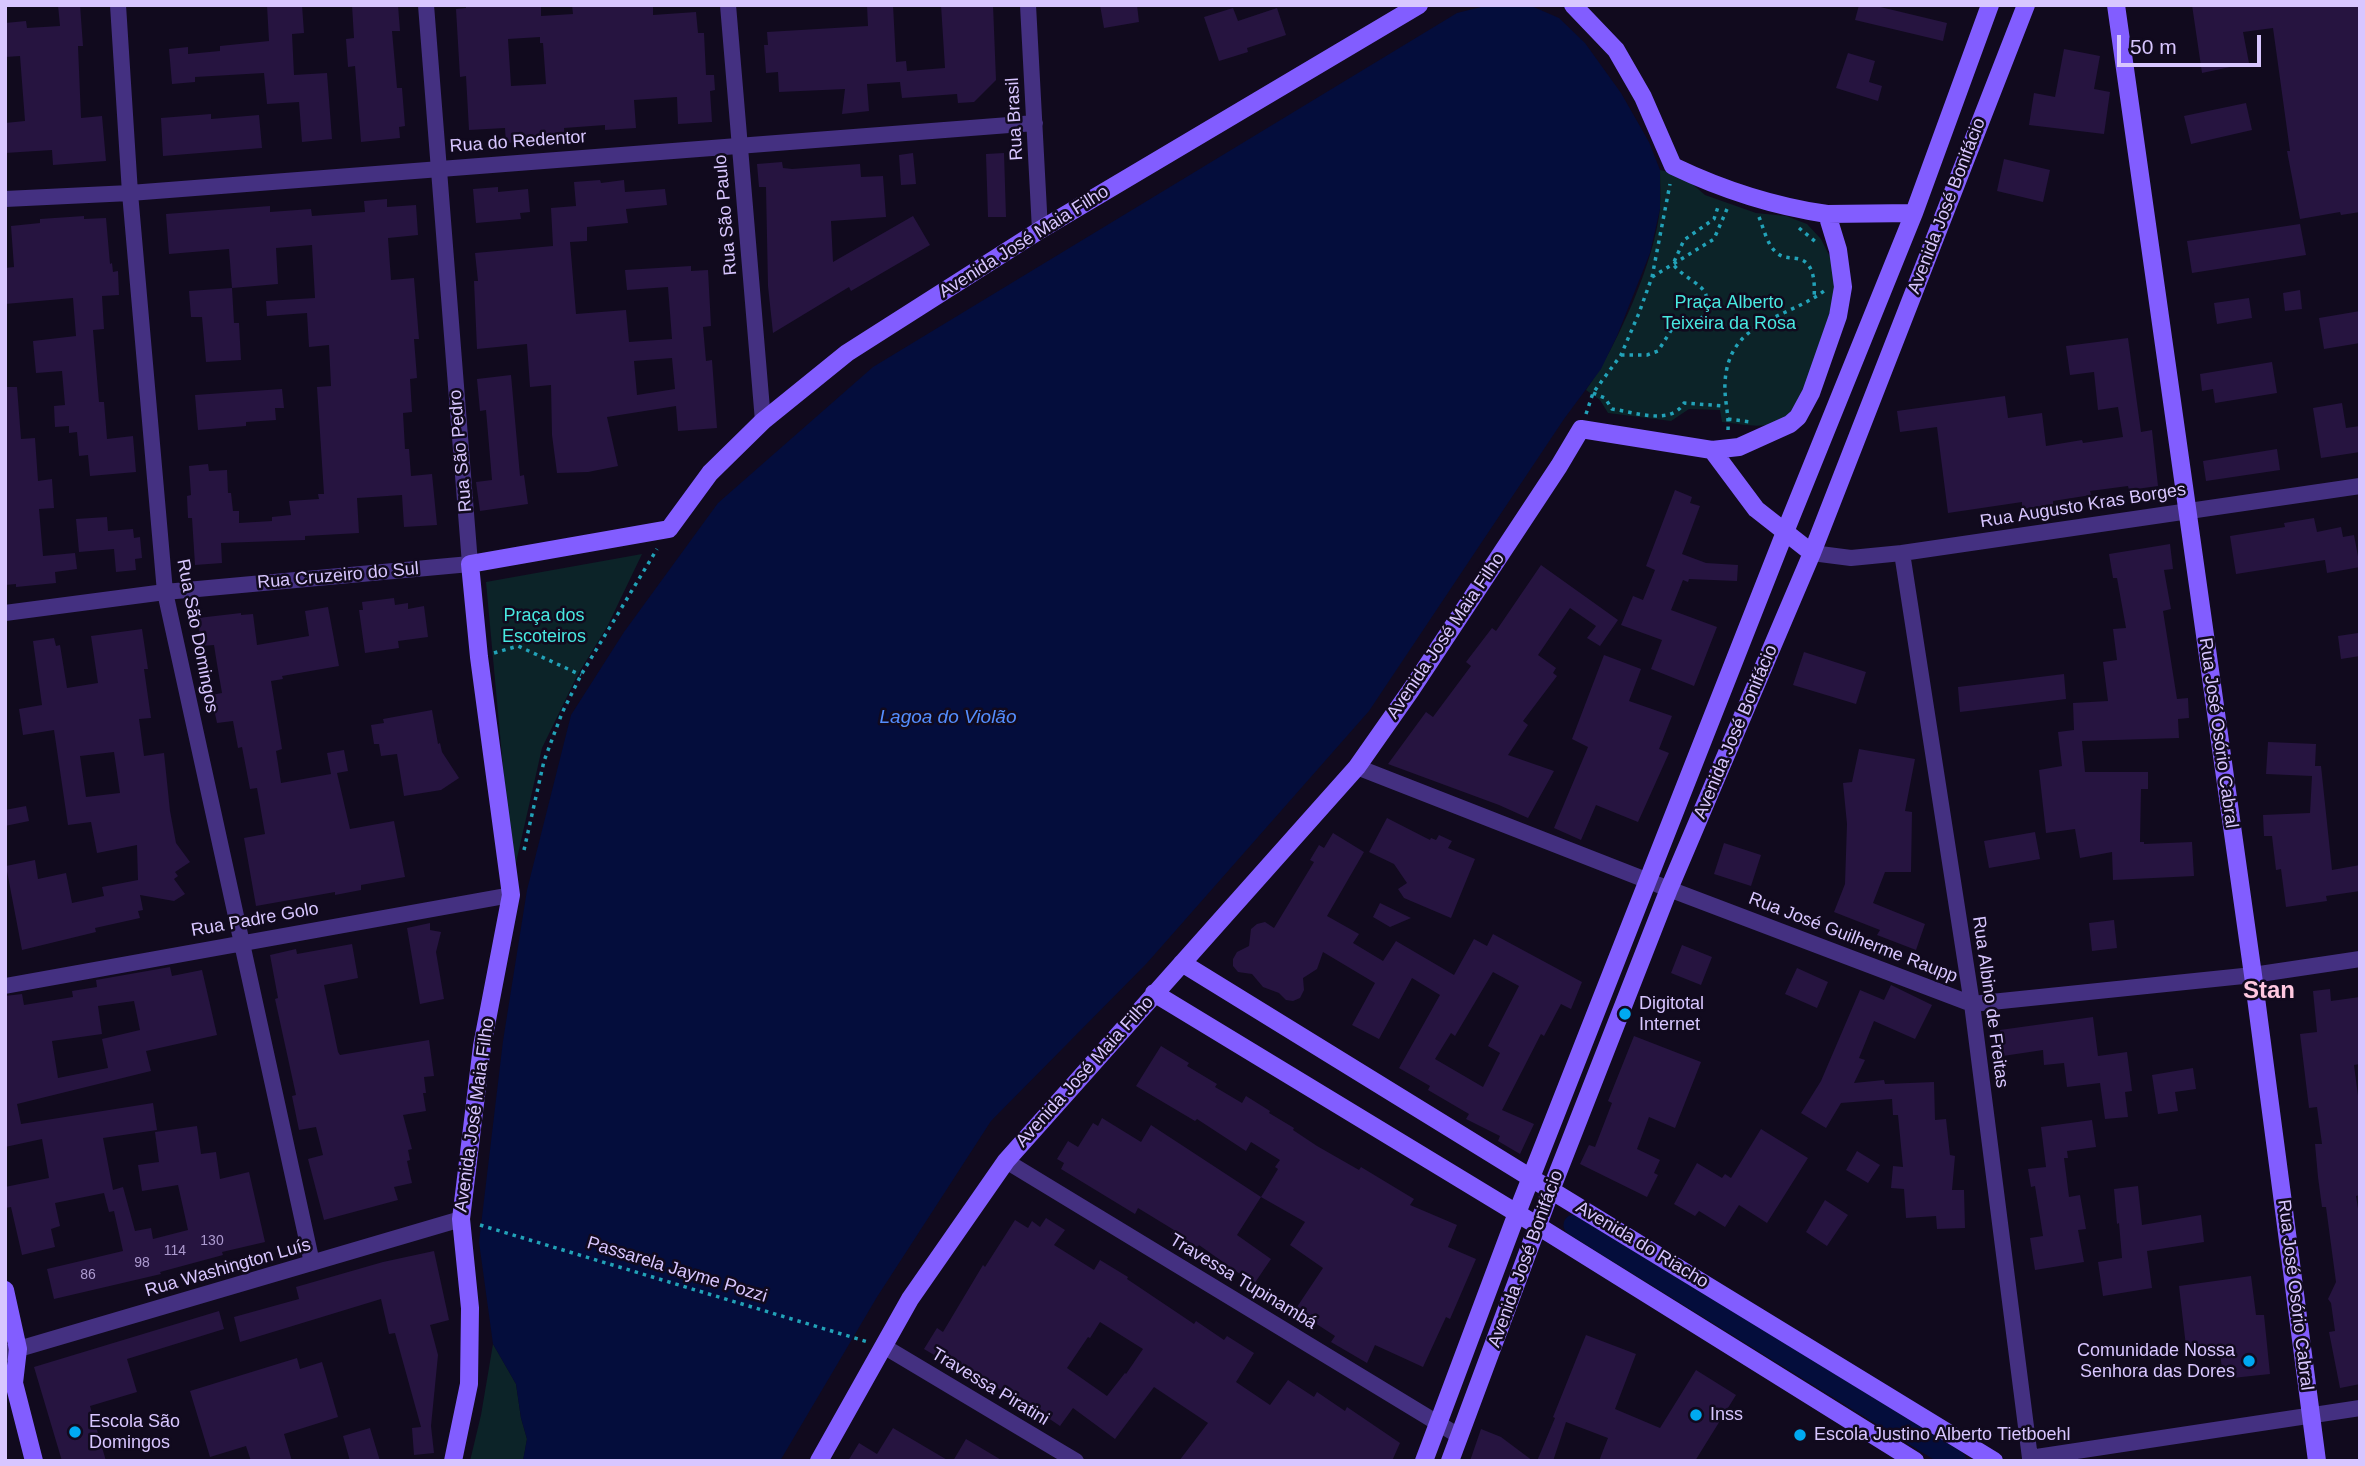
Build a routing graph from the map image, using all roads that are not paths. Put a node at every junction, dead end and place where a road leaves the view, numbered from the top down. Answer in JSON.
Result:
{"nodes":[{"id":1,"x":118,"y":5,"type":"edge"},
{"id":2,"x":426,"y":5,"type":"edge"},
{"id":3,"x":728,"y":5,"type":"edge"},
{"id":4,"x":1028,"y":5,"type":"edge"},
{"id":5,"x":1419,"y":5,"type":"edge"},
{"id":6,"x":1573,"y":5,"type":"edge"},
{"id":7,"x":1990,"y":5,"type":"edge"},
{"id":8,"x":2026,"y":5,"type":"edge"},
{"id":9,"x":2116,"y":5,"type":"edge"},
{"id":10,"x":1035,"y":123,"type":"junction"},
{"id":11,"x":738,"y":144,"type":"junction"},
{"id":12,"x":437,"y":168,"type":"junction"},
{"id":13,"x":130,"y":193,"type":"junction"},
{"id":14,"x":5,"y":199,"type":"edge"},
{"id":15,"x":1914,"y":213,"type":"junction"},
{"id":16,"x":1827,"y":214,"type":"junction"},
{"id":17,"x":1040,"y":230,"type":"junction"},
{"id":18,"x":1899,"y":251,"type":"junction"},
{"id":19,"x":1926,"y":260,"type":"junction"},
{"id":20,"x":763,"y":421,"type":"junction"},
{"id":21,"x":1712,"y":450,"type":"junction"},
{"id":22,"x":2360,"y":486,"type":"edge"},
{"id":23,"x":2186,"y":510,"type":"junction"},
{"id":24,"x":669,"y":529,"type":"joint"},
{"id":25,"x":1785,"y":532,"type":"junction"},
{"id":26,"x":1812,"y":553,"type":"junction"},
{"id":27,"x":1902,"y":553,"type":"junction"},
{"id":28,"x":470,"y":564,"type":"junction"},
{"id":29,"x":165,"y":592,"type":"junction"},
{"id":30,"x":5,"y":613,"type":"edge"},
{"id":31,"x":1357,"y":767,"type":"junction"},
{"id":32,"x":1648,"y":880,"type":"junction"},
{"id":33,"x":1669,"y":889,"type":"junction"},
{"id":34,"x":511,"y":895,"type":"junction"},
{"id":35,"x":242,"y":942,"type":"junction"},
{"id":36,"x":2360,"y":959,"type":"edge"},
{"id":37,"x":1182,"y":962,"type":"junction"},
{"id":38,"x":2253,"y":975,"type":"junction"},
{"id":39,"x":5,"y":986,"type":"edge"},
{"id":40,"x":1154,"y":993,"type":"junction"},
{"id":41,"x":1972,"y":1004,"type":"junction"},
{"id":42,"x":1006,"y":1161,"type":"junction"},
{"id":43,"x":1531,"y":1178,"type":"junction"},
{"id":44,"x":1551,"y":1190,"type":"junction"},
{"id":45,"x":1517,"y":1213,"type":"junction"},
{"id":46,"x":461,"y":1219,"type":"junction"},
{"id":47,"x":1538,"y":1226,"type":"junction"},
{"id":48,"x":312,"y":1263,"type":"junction"},
{"id":49,"x":5,"y":1290,"type":"edge"},
{"id":50,"x":1469,"y":1343,"type":"junction"},
{"id":51,"x":885,"y":1347,"type":"junction"},
{"id":52,"x":12,"y":1351,"type":"edge"},
{"id":53,"x":1491,"y":1353,"type":"junction"},
{"id":54,"x":9,"y":1378,"type":"edge"},
{"id":55,"x":2360,"y":1408,"type":"edge"},
{"id":56,"x":2311,"y":1415,"type":"junction"},
{"id":57,"x":1439,"y":1423,"type":"junction"},
{"id":58,"x":1460,"y":1436,"type":"junction"},
{"id":59,"x":2030,"y":1460,"type":"edge"},
{"id":60,"x":34,"y":1461,"type":"edge"},
{"id":61,"x":453,"y":1461,"type":"edge"},
{"id":62,"x":819,"y":1461,"type":"edge"},
{"id":63,"x":1076,"y":1461,"type":"edge"},
{"id":64,"x":1424,"y":1461,"type":"edge"},
{"id":65,"x":1450,"y":1461,"type":"edge"},
{"id":66,"x":1915,"y":1461,"type":"edge"},
{"id":67,"x":1994,"y":1461,"type":"edge"},
{"id":68,"x":2317,"y":1461,"type":"edge"}],
"edges":[{"from":1,"to":13,"type":"street","name":"Rua São Domingos"},
{"from":2,"to":12,"type":"street","name":"Rua São Pedro"},
{"from":3,"to":11,"type":"street","name":"Rua São Paulo"},
{"from":4,"to":10,"type":"street","name":"Rua Brasil"},
{"from":5,"to":17,"type":"street","name":"Avenida José Maia Filho"},
{"from":6,"to":16,"type":"street"},
{"from":7,"to":15,"type":"street","name":"Avenida José Bonifácio"},
{"from":8,"to":19,"type":"street","name":"Avenida José Bonifácio"},
{"from":9,"to":23,"type":"street","name":"Rua José Osório Cabral"},
{"from":10,"to":11,"type":"street","name":"Rua do Redentor"},
{"from":10,"to":17,"type":"street","name":"Rua Brasil"},
{"from":11,"to":12,"type":"street","name":"Rua do Redentor"},
{"from":11,"to":20,"type":"street","name":"Rua São Paulo"},
{"from":12,"to":13,"type":"street","name":"Rua do Redentor"},
{"from":12,"to":28,"type":"street","name":"Rua São Pedro"},
{"from":13,"to":14,"type":"street","name":"Rua do Redentor"},
{"from":13,"to":29,"type":"street","name":"Rua São Domingos"},
{"from":15,"to":16,"type":"street"},
{"from":15,"to":18,"type":"street","name":"Avenida José Bonifácio"},
{"from":16,"to":21,"type":"street"},
{"from":17,"to":20,"type":"street","name":"Avenida José Maia Filho"},
{"from":18,"to":19,"type":"street"},
{"from":18,"to":25,"type":"street","name":"Avenida José Bonifácio"},
{"from":19,"to":26,"type":"street","name":"Avenida José Bonifácio"},
{"from":20,"to":24,"type":"street","name":"Avenida José Maia Filho"},
{"from":21,"to":25,"type":"street"},
{"from":21,"to":31,"type":"street","name":"Avenida José Maia Filho"},
{"from":22,"to":23,"type":"street","name":"Rua Augusto Kras Borges"},
{"from":23,"to":27,"type":"street","name":"Rua Augusto Kras Borges"},
{"from":23,"to":38,"type":"street","name":"Rua José Osório Cabral"},
{"from":24,"to":28,"type":"street","name":"Rua Cruzeiro do Sul"},
{"from":25,"to":26,"type":"street"},
{"from":25,"to":32,"type":"street","name":"Avenida José Bonifácio"},
{"from":26,"to":27,"type":"street","name":"Rua Augusto Kras Borges"},
{"from":26,"to":33,"type":"street","name":"Avenida José Bonifácio"},
{"from":27,"to":41,"type":"street","name":"Rua Albino de Freitas"},
{"from":28,"to":29,"type":"street","name":"Rua Cruzeiro do Sul"},
{"from":28,"to":34,"type":"street","name":"Rua São Pedro"},
{"from":29,"to":30,"type":"street","name":"Rua Cruzeiro do Sul"},
{"from":29,"to":35,"type":"street","name":"Rua São Domingos"},
{"from":31,"to":32,"type":"street","name":"Rua José Guilherme Raupp"},
{"from":31,"to":37,"type":"street","name":"Avenida José Maia Filho"},
{"from":32,"to":33,"type":"street","name":"Rua José Guilherme Raupp"},
{"from":32,"to":43,"type":"street","name":"Avenida José Bonifácio"},
{"from":33,"to":41,"type":"street","name":"Rua José Guilherme Raupp"},
{"from":33,"to":44,"type":"street","name":"Avenida José Bonifácio"},
{"from":34,"to":35,"type":"street","name":"Rua Padre Golo"},
{"from":34,"to":46,"type":"street","name":"Avenida José Maia Filho"},
{"from":35,"to":39,"type":"street","name":"Rua Padre Golo"},
{"from":35,"to":48,"type":"street","name":"Rua São Domingos"},
{"from":36,"to":38,"type":"street","name":"Rua José Guilherme Raupp"},
{"from":37,"to":40,"type":"street","name":"Avenida José Maia Filho"},
{"from":37,"to":43,"type":"street","name":"Avenida do Riacho"},
{"from":38,"to":41,"type":"street","name":"Rua José Guilherme Raupp"},
{"from":38,"to":56,"type":"street","name":"Rua José Osório Cabral"},
{"from":40,"to":42,"type":"street","name":"Avenida José Maia Filho"},
{"from":40,"to":45,"type":"street"},
{"from":41,"to":59,"type":"street","name":"Rua Albino de Freitas"},
{"from":42,"to":51,"type":"street","name":"Avenida José Maia Filho"},
{"from":42,"to":57,"type":"street","name":"Travessa Tupinambá"},
{"from":43,"to":44,"type":"street","name":"Avenida do Riacho"},
{"from":43,"to":45,"type":"street","name":"Avenida José Bonifácio"},
{"from":44,"to":47,"type":"street","name":"Avenida José Bonifácio"},
{"from":44,"to":67,"type":"street","name":"Avenida do Riacho"},
{"from":45,"to":47,"type":"street"},
{"from":45,"to":50,"type":"street","name":"Avenida José Bonifácio"},
{"from":46,"to":48,"type":"street","name":"Rua Washington Luís"},
{"from":46,"to":61,"type":"street","name":"Avenida José Maia Filho"},
{"from":47,"to":53,"type":"street","name":"Avenida José Bonifácio"},
{"from":47,"to":66,"type":"street"},
{"from":48,"to":52,"type":"street","name":"Rua Washington Luís"},
{"from":49,"to":52,"type":"street"},
{"from":50,"to":53,"type":"street"},
{"from":50,"to":57,"type":"street","name":"Avenida José Bonifácio"},
{"from":51,"to":62,"type":"street","name":"Avenida José Maia Filho"},
{"from":51,"to":63,"type":"street","name":"Travessa Piratini"},
{"from":52,"to":54,"type":"street"},
{"from":53,"to":58,"type":"street","name":"Avenida José Bonifácio"},
{"from":54,"to":60,"type":"street"},
{"from":55,"to":56,"type":"street"},
{"from":56,"to":59,"type":"street"},
{"from":56,"to":68,"type":"street","name":"Rua José Osório Cabral"},
{"from":57,"to":58,"type":"street","name":"Travessa Tupinambá"},
{"from":57,"to":64,"type":"street","name":"Avenida José Bonifácio"},
{"from":58,"to":65,"type":"street","name":"Avenida José Bonifácio"}]}
